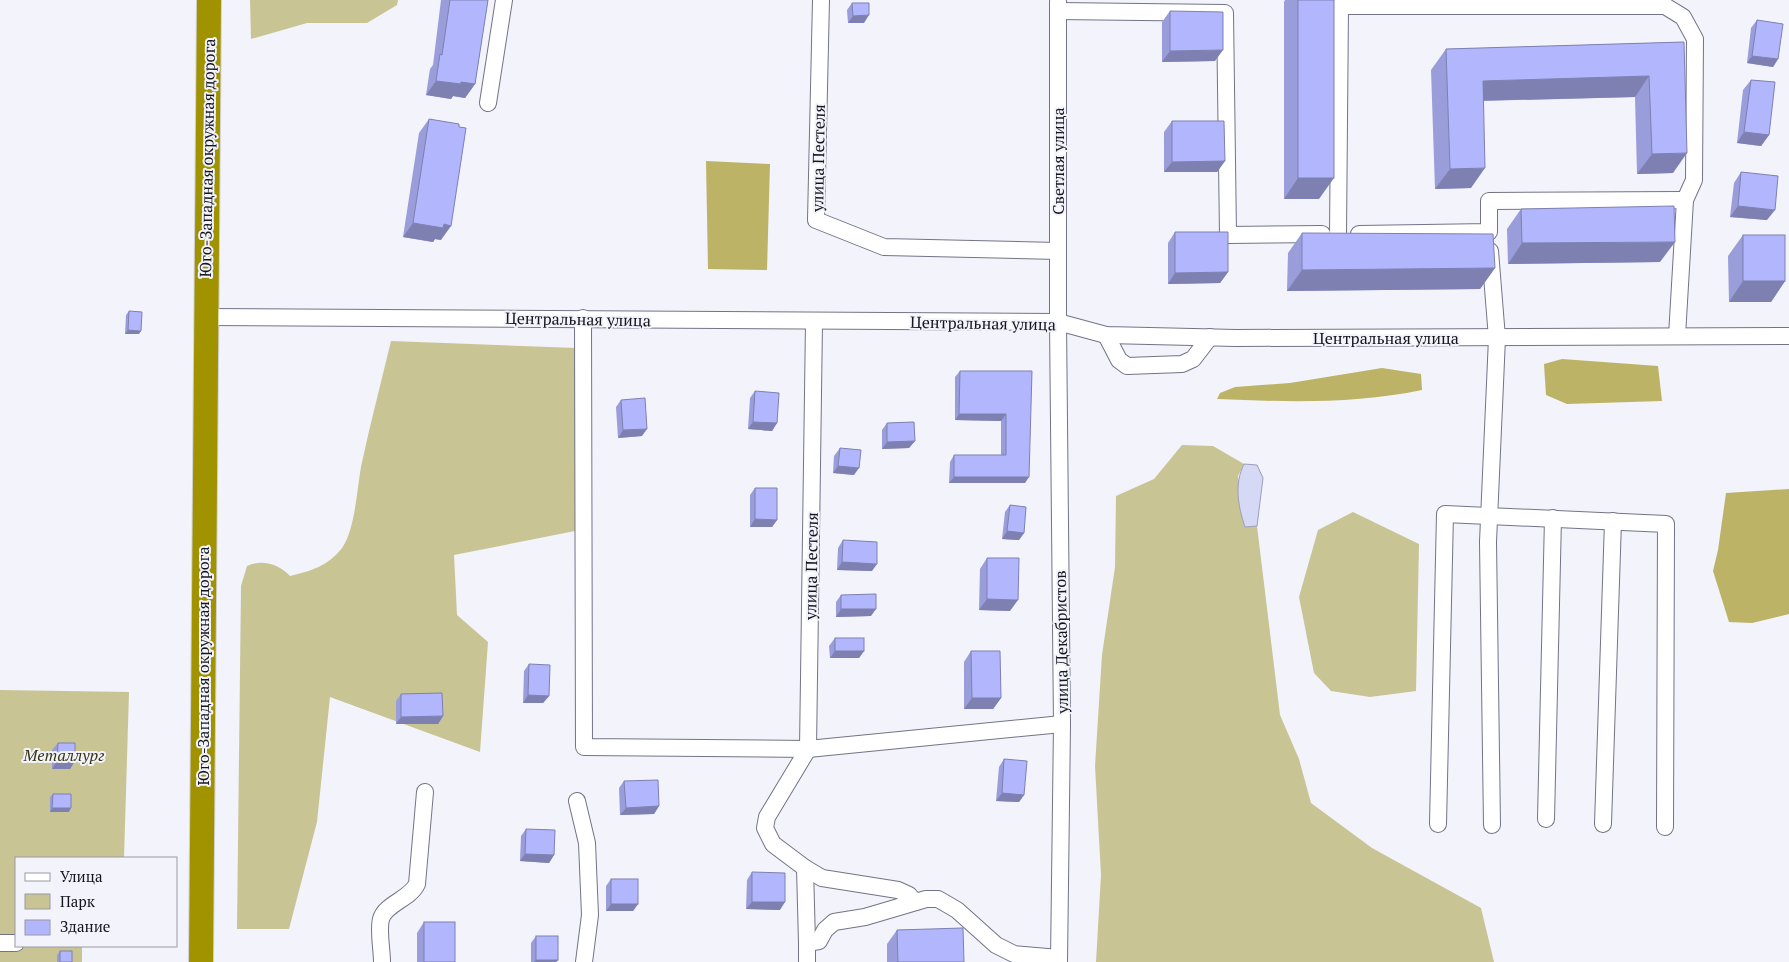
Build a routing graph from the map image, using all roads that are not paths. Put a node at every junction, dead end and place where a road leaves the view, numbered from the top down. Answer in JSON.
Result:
{"nodes":[{"id":1,"x":209,"y":0,"type":"edge"},
{"id":2,"x":504,"y":0,"type":"edge"},
{"id":3,"x":821,"y":0,"type":"edge"},
{"id":4,"x":1078,"y":0,"type":"edge"},
{"id":5,"x":1338,"y":3,"type":"edge"},
{"id":6,"x":1058,"y":6,"type":"edge"},
{"id":7,"x":488,"y":103,"type":"dead end"},
{"id":8,"x":1685,"y":200,"type":"junction"},
{"id":9,"x":1489,"y":232,"type":"junction"},
{"id":10,"x":1338,"y":234,"type":"junction"},
{"id":11,"x":1058,"y":251,"type":"junction"},
{"id":12,"x":205,"y":317,"type":"junction"},
{"id":13,"x":583,"y":318,"type":"junction"},
{"id":14,"x":814,"y":322,"type":"junction"},
{"id":15,"x":1058,"y":322,"type":"junction"},
{"id":16,"x":1106,"y":335,"type":"junction"},
{"id":17,"x":1677,"y":336,"type":"junction"},
{"id":18,"x":1789,"y":336,"type":"edge"},
{"id":19,"x":1210,"y":337,"type":"junction"},
{"id":20,"x":1497,"y":338,"type":"junction"},
{"id":21,"x":1488,"y":515,"type":"junction"},
{"id":22,"x":1553,"y":518,"type":"junction"},
{"id":23,"x":1613,"y":521,"type":"junction"},
{"id":24,"x":1062,"y":724,"type":"junction"},
{"id":25,"x":808,"y":749,"type":"junction"},
{"id":26,"x":425,"y":792,"type":"dead end"},
{"id":27,"x":577,"y":802,"type":"dead end"},
{"id":28,"x":1546,"y":819,"type":"dead end"},
{"id":29,"x":1438,"y":824,"type":"dead end"},
{"id":30,"x":1603,"y":824,"type":"dead end"},
{"id":31,"x":1492,"y":825,"type":"dead end"},
{"id":32,"x":1664,"y":827,"type":"dead end"},
{"id":33,"x":805,"y":868,"type":"junction"},
{"id":34,"x":915,"y":902,"type":"junction"},
{"id":35,"x":0,"y":943,"type":"edge"},
{"id":36,"x":15,"y":943,"type":"edge"},
{"id":37,"x":807,"y":943,"type":"junction"},
{"id":38,"x":1060,"y":960,"type":"edge"},
{"id":39,"x":201,"y":962,"type":"edge"},
{"id":40,"x":382,"y":962,"type":"edge"},
{"id":41,"x":584,"y":962,"type":"edge"},
{"id":42,"x":807,"y":962,"type":"edge"}],
"edges":[{"from":1,"to":12,"type":"highway","name":"Юго-Западная окружная дорога"},
{"from":2,"to":7,"type":"street"},
{"from":3,"to":11,"type":"street","name":"улица Пестеля"},
{"from":4,"to":6,"type":"street"},
{"from":5,"to":8,"type":"street"},
{"from":5,"to":10,"type":"street"},
{"from":6,"to":10,"type":"street"},
{"from":6,"to":11,"type":"street","name":"Светлая улица"},
{"from":8,"to":9,"type":"street"},
{"from":8,"to":17,"type":"street"},
{"from":9,"to":10,"type":"street"},
{"from":9,"to":20,"type":"street"},
{"from":11,"to":15,"type":"street","name":"Светлая улица"},
{"from":12,"to":13,"type":"street","name":"Центральная улица"},
{"from":12,"to":39,"type":"highway","name":"Юго-Западная окружная дорога"},
{"from":13,"to":14,"type":"street","name":"Центральная улица"},
{"from":13,"to":25,"type":"street"},
{"from":14,"to":15,"type":"street","name":"Центральная улица"},
{"from":14,"to":25,"type":"street","name":"улица Пестеля"},
{"from":15,"to":16,"type":"street","name":"Центральная улица"},
{"from":15,"to":24,"type":"street","name":"улица Декабристов"},
{"from":16,"to":19,"type":"street","name":"Центральная улица"},
{"from":16,"to":19,"type":"street"},
{"from":17,"to":18,"type":"street","name":"Центральная улица"},
{"from":17,"to":20,"type":"street","name":"Центральная улица"},
{"from":19,"to":20,"type":"street","name":"Центральная улица"},
{"from":20,"to":21,"type":"street"},
{"from":21,"to":22,"type":"street"},
{"from":21,"to":29,"type":"street"},
{"from":21,"to":31,"type":"street"},
{"from":22,"to":23,"type":"street"},
{"from":22,"to":28,"type":"street"},
{"from":23,"to":30,"type":"street"},
{"from":23,"to":32,"type":"street"},
{"from":24,"to":25,"type":"street"},
{"from":24,"to":38,"type":"street","name":"улица Декабристов"},
{"from":25,"to":33,"type":"street"},
{"from":26,"to":40,"type":"street"},
{"from":27,"to":41,"type":"street"},
{"from":33,"to":34,"type":"street"},
{"from":33,"to":37,"type":"street"},
{"from":34,"to":37,"type":"street"},
{"from":34,"to":38,"type":"street"},
{"from":35,"to":36,"type":"street"},
{"from":37,"to":42,"type":"street"}]}
